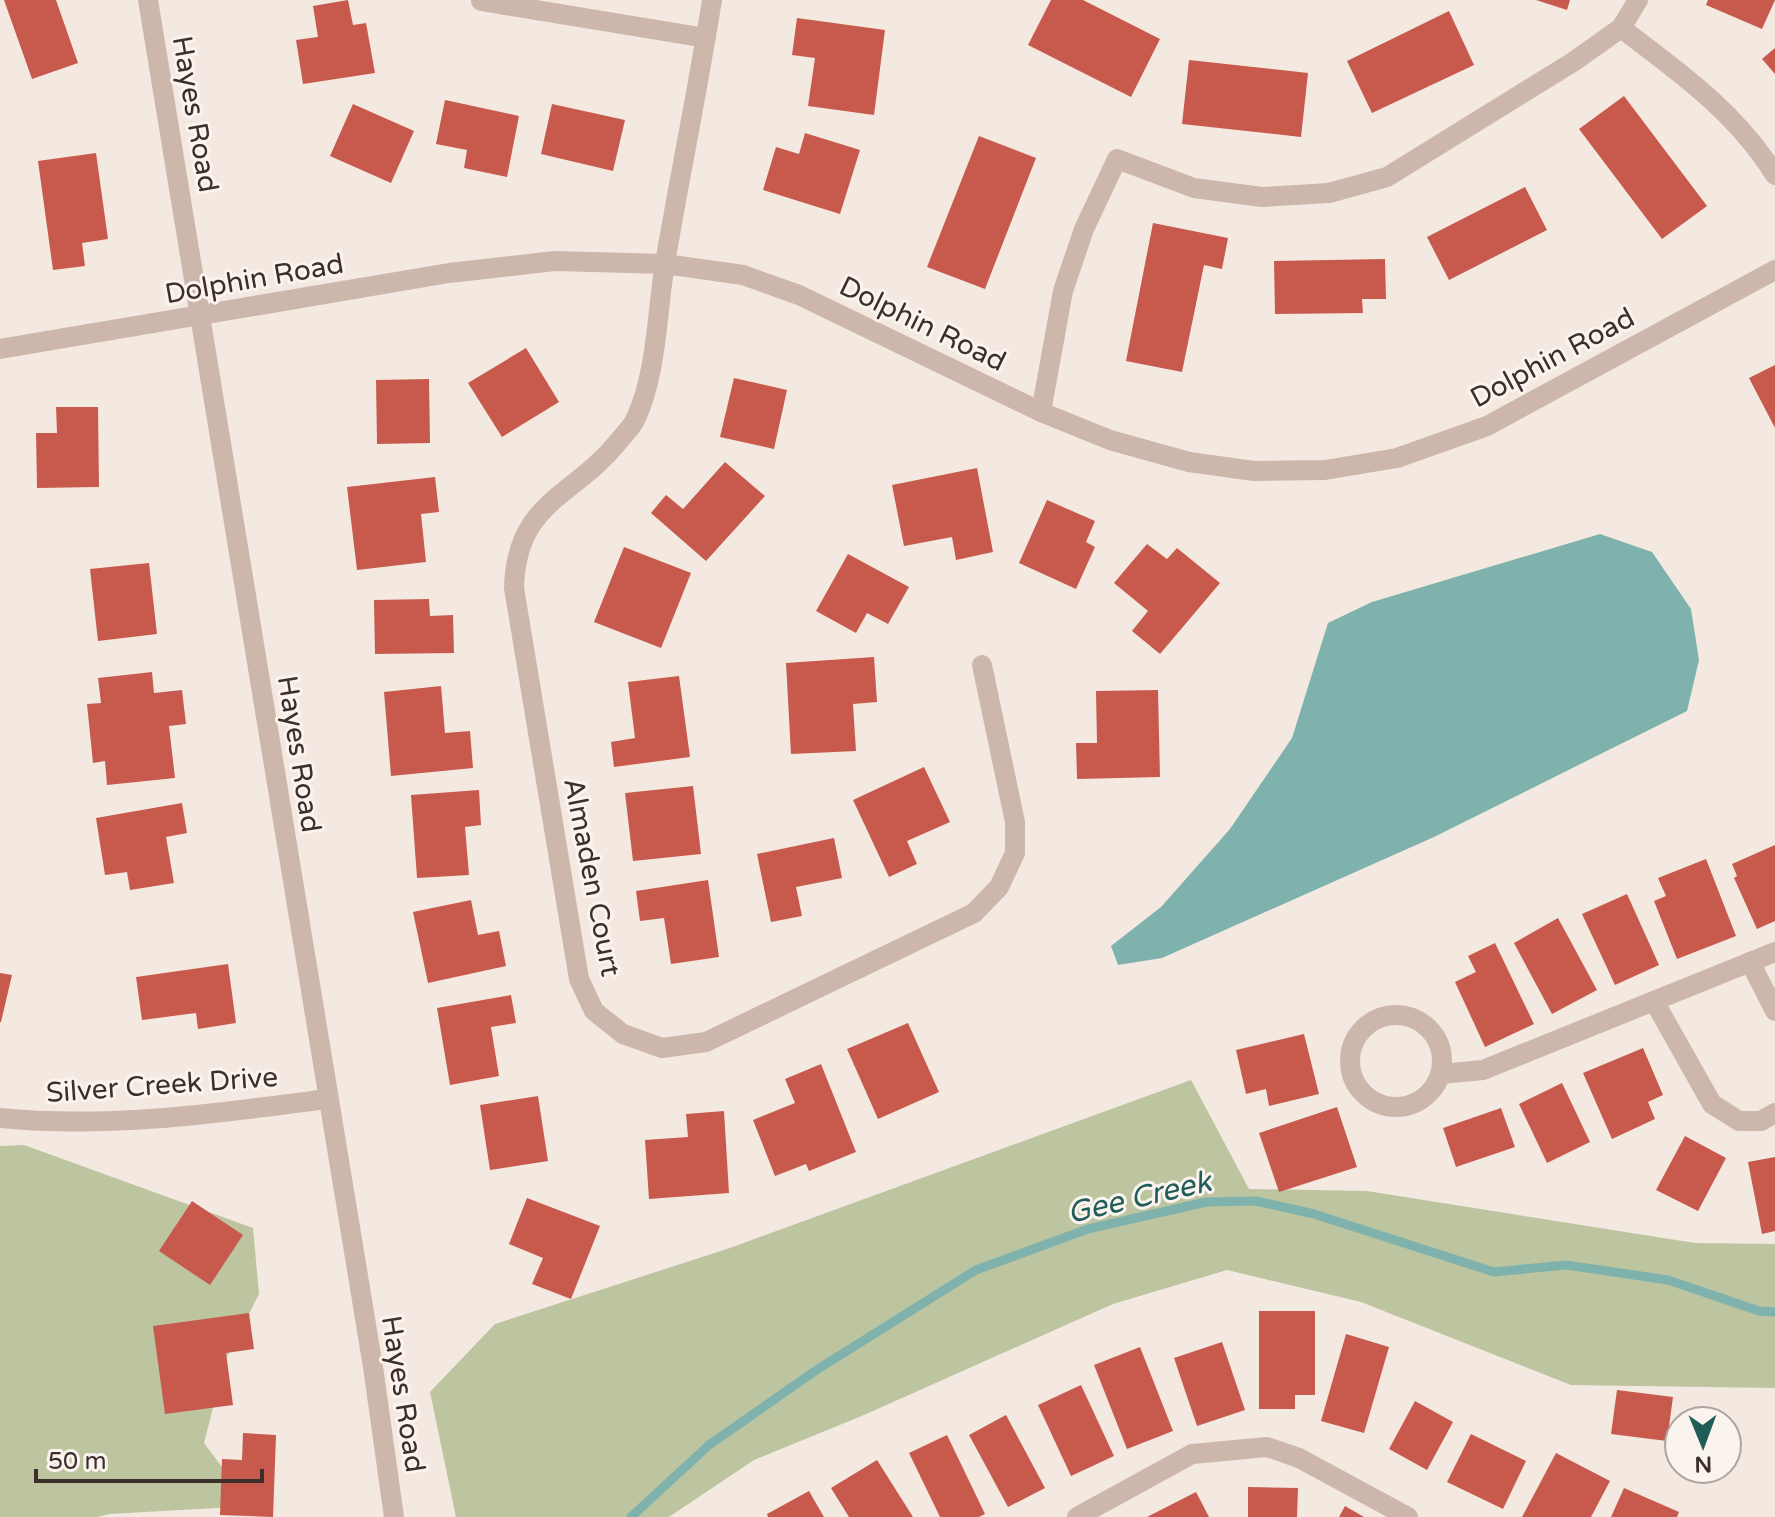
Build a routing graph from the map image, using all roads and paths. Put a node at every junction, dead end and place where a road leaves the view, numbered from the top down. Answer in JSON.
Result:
{"nodes":[{"id":1,"x":148,"y":0,"type":"edge"},
{"id":2,"x":712,"y":0,"type":"edge"},
{"id":3,"x":1638,"y":0,"type":"edge"},
{"id":4,"x":481,"y":1,"type":"edge"},
{"id":5,"x":1621,"y":28,"type":"junction"},
{"id":6,"x":706,"y":38,"type":"junction"},
{"id":7,"x":1775,"y":175,"type":"edge"},
{"id":8,"x":665,"y":264,"type":"junction"},
{"id":9,"x":1775,"y":270,"type":"edge"},
{"id":10,"x":202,"y":316,"type":"junction"},
{"id":11,"x":0,"y":349,"type":"edge"},
{"id":12,"x":1041,"y":412,"type":"junction"},
{"id":13,"x":982,"y":665,"type":"dead end"},
{"id":14,"x":1775,"y":952,"type":"edge"},
{"id":15,"x":1750,"y":962,"type":"junction"},
{"id":16,"x":1654,"y":1001,"type":"junction"},
{"id":17,"x":1775,"y":1011,"type":"edge"},
{"id":18,"x":1440,"y":1074,"type":"junction"},
{"id":19,"x":327,"y":1099,"type":"junction"},
{"id":20,"x":1775,"y":1113,"type":"edge"},
{"id":21,"x":0,"y":1118,"type":"edge"},
{"id":22,"x":394,"y":1517,"type":"edge"},
{"id":23,"x":1078,"y":1517,"type":"edge"},
{"id":24,"x":1408,"y":1517,"type":"edge"}],
"edges":[{"from":1,"to":10,"type":"street","name":"Hayes Road"},
{"from":2,"to":6,"type":"street","name":"Almaden Court"},
{"from":3,"to":5,"type":"street"},
{"from":4,"to":6,"type":"street"},
{"from":5,"to":7,"type":"street"},
{"from":5,"to":12,"type":"street"},
{"from":6,"to":8,"type":"street","name":"Almaden Court"},
{"from":8,"to":10,"type":"street","name":"Dolphin Road"},
{"from":8,"to":12,"type":"street","name":"Dolphin Road"},
{"from":8,"to":13,"type":"street","name":"Almaden Court"},
{"from":9,"to":12,"type":"street","name":"Dolphin Road"},
{"from":10,"to":11,"type":"street","name":"Dolphin Road"},
{"from":10,"to":19,"type":"street","name":"Hayes Road"},
{"from":14,"to":15,"type":"street"},
{"from":15,"to":16,"type":"street"},
{"from":15,"to":17,"type":"street"},
{"from":16,"to":18,"type":"street"},
{"from":16,"to":20,"type":"street"},
{"from":18,"to":18,"type":"street"},
{"from":19,"to":21,"type":"street","name":"Silver Creek Drive"},
{"from":19,"to":22,"type":"street","name":"Hayes Road"},
{"from":23,"to":24,"type":"street"}]}
